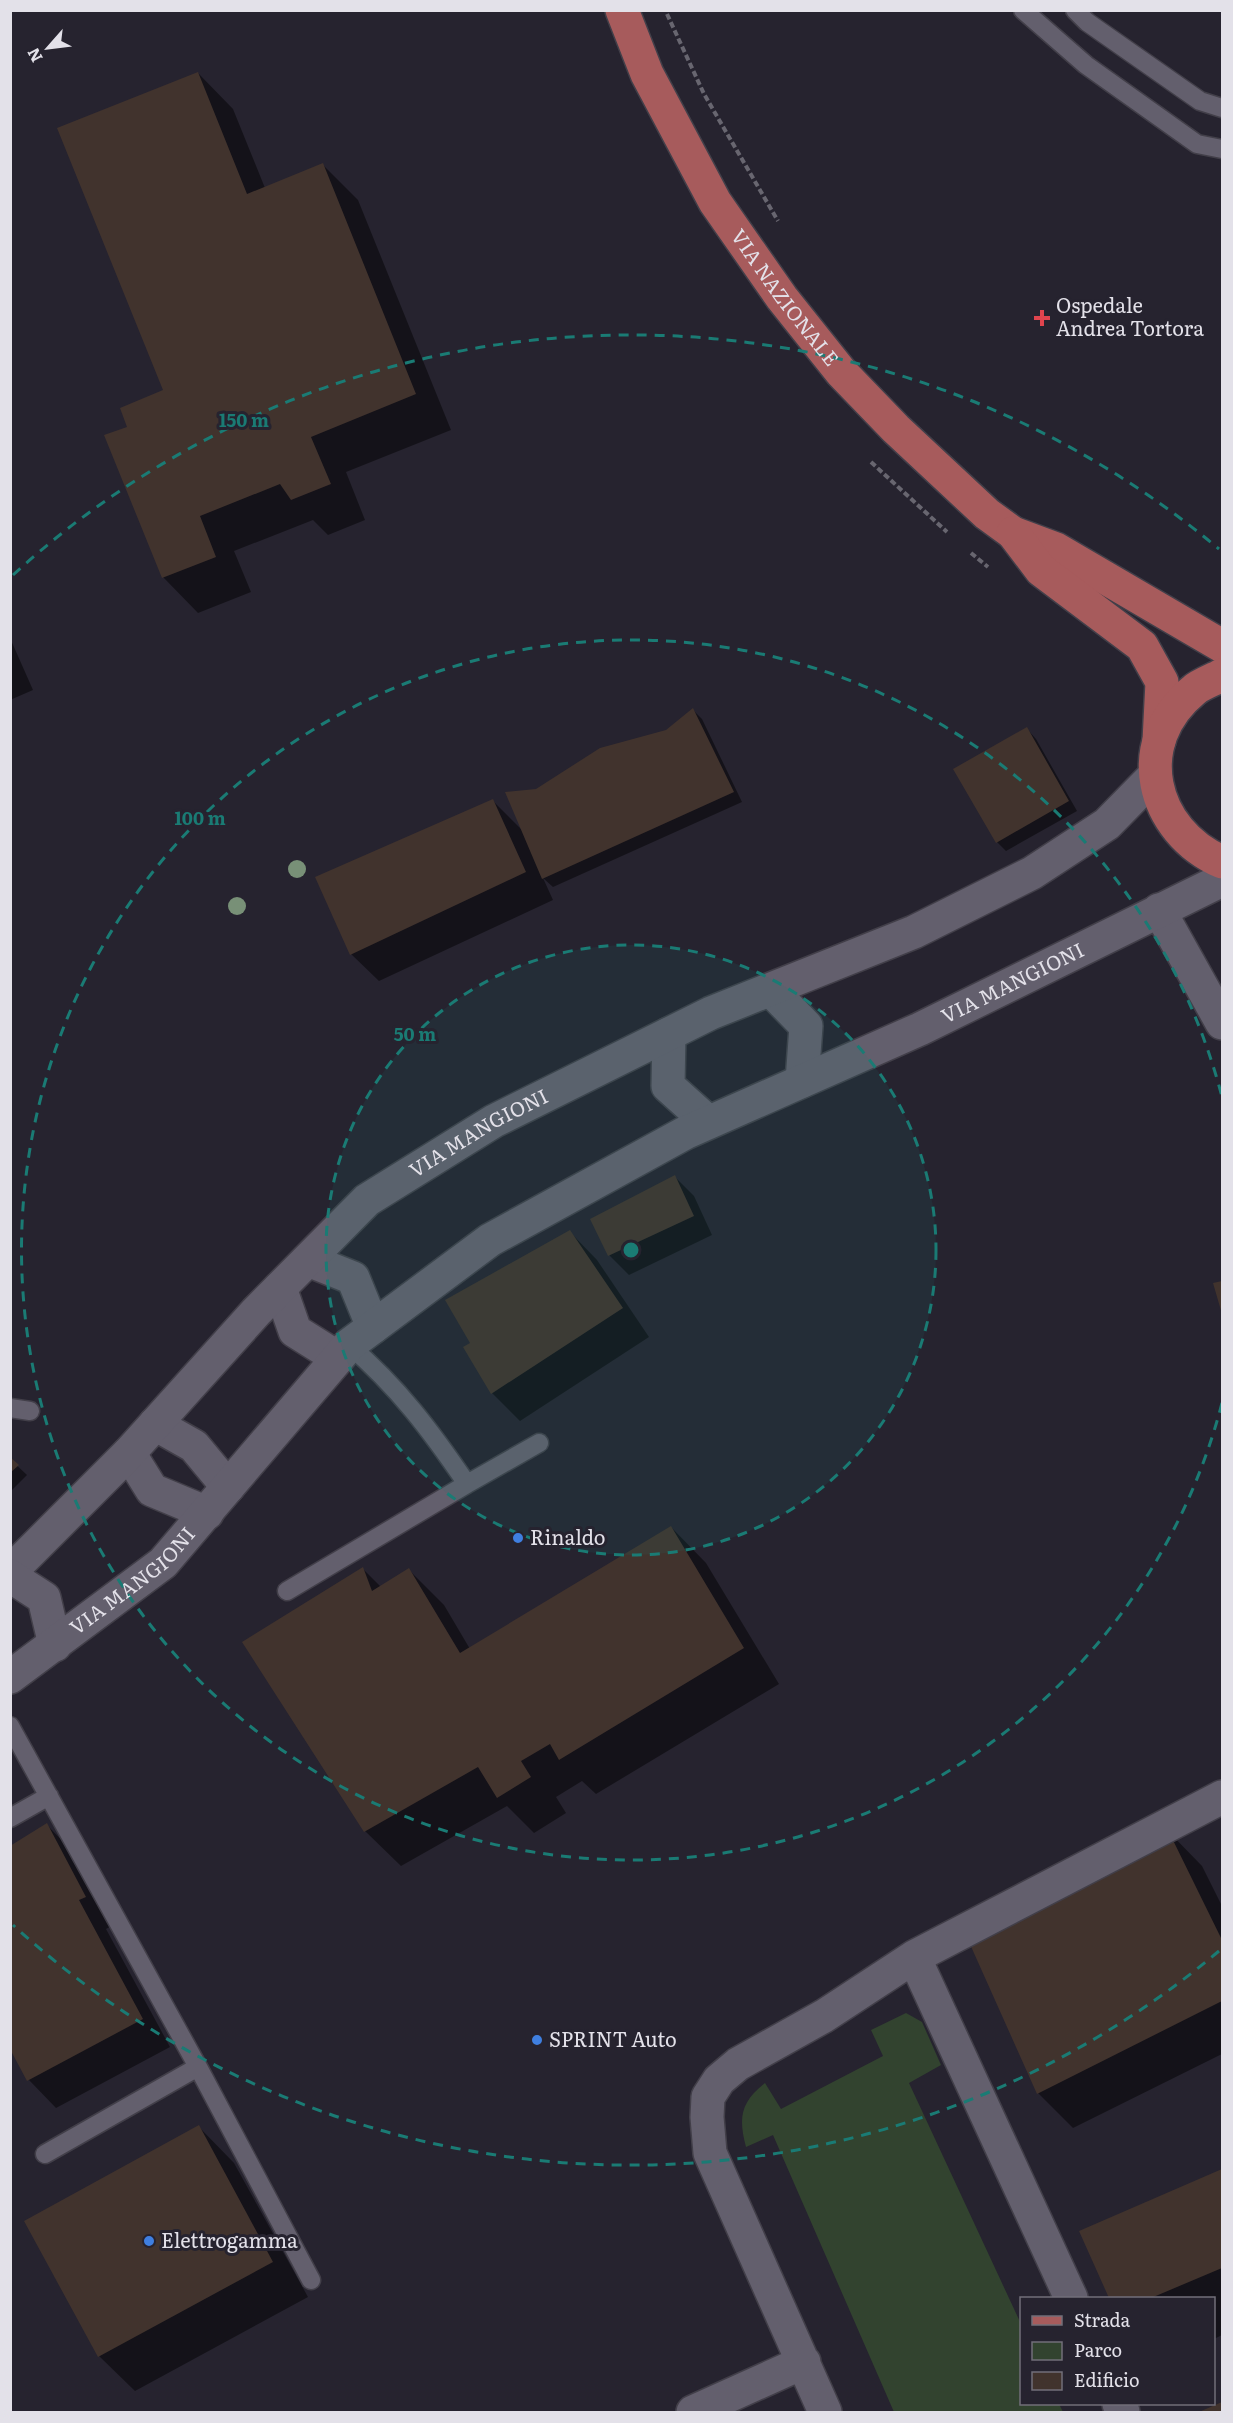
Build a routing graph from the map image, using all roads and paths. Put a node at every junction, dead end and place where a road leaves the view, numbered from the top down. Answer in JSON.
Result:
{"nodes":[{"id":1,"x":622,"y":10,"type":"edge"},
{"id":2,"x":666,"y":10,"type":"edge"},
{"id":3,"x":1023,"y":10,"type":"edge"},
{"id":4,"x":1075,"y":10,"type":"edge"},
{"id":5,"x":1222,"y":108,"type":"edge"},
{"id":6,"x":1222,"y":149,"type":"edge"},
{"id":7,"x":779,"y":223,"type":"dead end"},
{"id":8,"x":1013,"y":533,"type":"junction"},
{"id":9,"x":1222,"y":646,"type":"edge"},
{"id":10,"x":1222,"y":675,"type":"edge"},
{"id":11,"x":1159,"y":741,"type":"junction"},
{"id":12,"x":1155,"y":775,"type":"junction"},
{"id":13,"x":1222,"y":862,"type":"edge"},
{"id":14,"x":1222,"y":880,"type":"edge"},
{"id":15,"x":1159,"y":910,"type":"junction"},
{"id":16,"x":771,"y":990,"type":"junction"},
{"id":17,"x":1222,"y":1023,"type":"edge"},
{"id":18,"x":669,"y":1034,"type":"junction"},
{"id":19,"x":802,"y":1081,"type":"junction"},
{"id":20,"x":708,"y":1122,"type":"junction"},
{"id":21,"x":308,"y":1260,"type":"junction"},
{"id":22,"x":280,"y":1288,"type":"junction"},
{"id":23,"x":354,"y":1343,"type":"junction"},
{"id":24,"x":10,"y":1408,"type":"edge"},
{"id":25,"x":30,"y":1411,"type":"dead end"},
{"id":26,"x":155,"y":1424,"type":"junction"},
{"id":27,"x":539,"y":1443,"type":"dead end"},
{"id":28,"x":129,"y":1453,"type":"junction"},
{"id":29,"x":467,"y":1484,"type":"junction"},
{"id":30,"x":228,"y":1487,"type":"junction"},
{"id":31,"x":207,"y":1513,"type":"junction"},
{"id":32,"x":10,"y":1574,"type":"edge"},
{"id":33,"x":287,"y":1591,"type":"dead end"},
{"id":34,"x":55,"y":1646,"type":"junction"},
{"id":35,"x":13,"y":1671,"type":"edge"},
{"id":36,"x":10,"y":1726,"type":"edge"},
{"id":37,"x":49,"y":1796,"type":"junction"},
{"id":38,"x":1222,"y":1797,"type":"edge"},
{"id":39,"x":10,"y":1818,"type":"edge"},
{"id":40,"x":914,"y":1958,"type":"junction"},
{"id":41,"x":198,"y":2067,"type":"junction"},
{"id":42,"x":45,"y":2154,"type":"dead end"},
{"id":43,"x":310,"y":2280,"type":"dead end"},
{"id":44,"x":1071,"y":2297,"type":"edge"},
{"id":45,"x":804,"y":2362,"type":"junction"},
{"id":46,"x":693,"y":2412,"type":"edge"},
{"id":47,"x":825,"y":2412,"type":"edge"}],
"edges":[{"from":1,"to":8,"type":"main road","name":"VIA NAZIONALE"},
{"from":2,"to":7,"type":"path"},
{"from":3,"to":6,"type":"lane"},
{"from":4,"to":5,"type":"lane"},
{"from":8,"to":9,"type":"main road","name":"VIA NAZIONALE"},
{"from":8,"to":11,"type":"main road","name":"VIA NAZIONALE"},
{"from":10,"to":11,"type":"main road","name":"VIA NAZIONALE"},
{"from":11,"to":12,"type":"main road","name":"VIA NAZIONALE"},
{"from":12,"to":13,"type":"main road","name":"VIA NAZIONALE"},
{"from":12,"to":16,"type":"street","name":"VIA MANGIONI"},
{"from":14,"to":15,"type":"street","name":"VIA MANGIONI"},
{"from":15,"to":17,"type":"street"},
{"from":15,"to":19,"type":"street","name":"VIA MANGIONI"},
{"from":16,"to":18,"type":"street","name":"VIA MANGIONI"},
{"from":16,"to":19,"type":"street"},
{"from":18,"to":20,"type":"street"},
{"from":18,"to":21,"type":"street","name":"VIA MANGIONI"},
{"from":19,"to":20,"type":"street","name":"VIA MANGIONI"},
{"from":20,"to":23,"type":"street","name":"VIA MANGIONI"},
{"from":21,"to":22,"type":"street","name":"VIA MANGIONI"},
{"from":21,"to":23,"type":"street"},
{"from":22,"to":23,"type":"street"},
{"from":22,"to":26,"type":"street","name":"VIA MANGIONI"},
{"from":23,"to":29,"type":"lane"},
{"from":23,"to":30,"type":"street","name":"VIA MANGIONI"},
{"from":24,"to":25,"type":"lane"},
{"from":26,"to":28,"type":"street","name":"VIA MANGIONI"},
{"from":26,"to":30,"type":"street"},
{"from":27,"to":29,"type":"lane"},
{"from":28,"to":31,"type":"street","name":"VIA MANGIONI"},
{"from":28,"to":32,"type":"street","name":"VIA MANGIONI"},
{"from":29,"to":33,"type":"lane"},
{"from":30,"to":31,"type":"street","name":"VIA MANGIONI"},
{"from":31,"to":34,"type":"street","name":"VIA MANGIONI"},
{"from":32,"to":34,"type":"street","name":"VIA MANGIONI"},
{"from":34,"to":35,"type":"street","name":"VIA MANGIONI"},
{"from":36,"to":37,"type":"lane"},
{"from":37,"to":39,"type":"lane"},
{"from":37,"to":41,"type":"lane"},
{"from":38,"to":40,"type":"street"},
{"from":40,"to":44,"type":"street"},
{"from":40,"to":45,"type":"street"},
{"from":41,"to":42,"type":"lane"},
{"from":41,"to":43,"type":"lane"},
{"from":45,"to":46,"type":"street"},
{"from":45,"to":47,"type":"street"}]}
